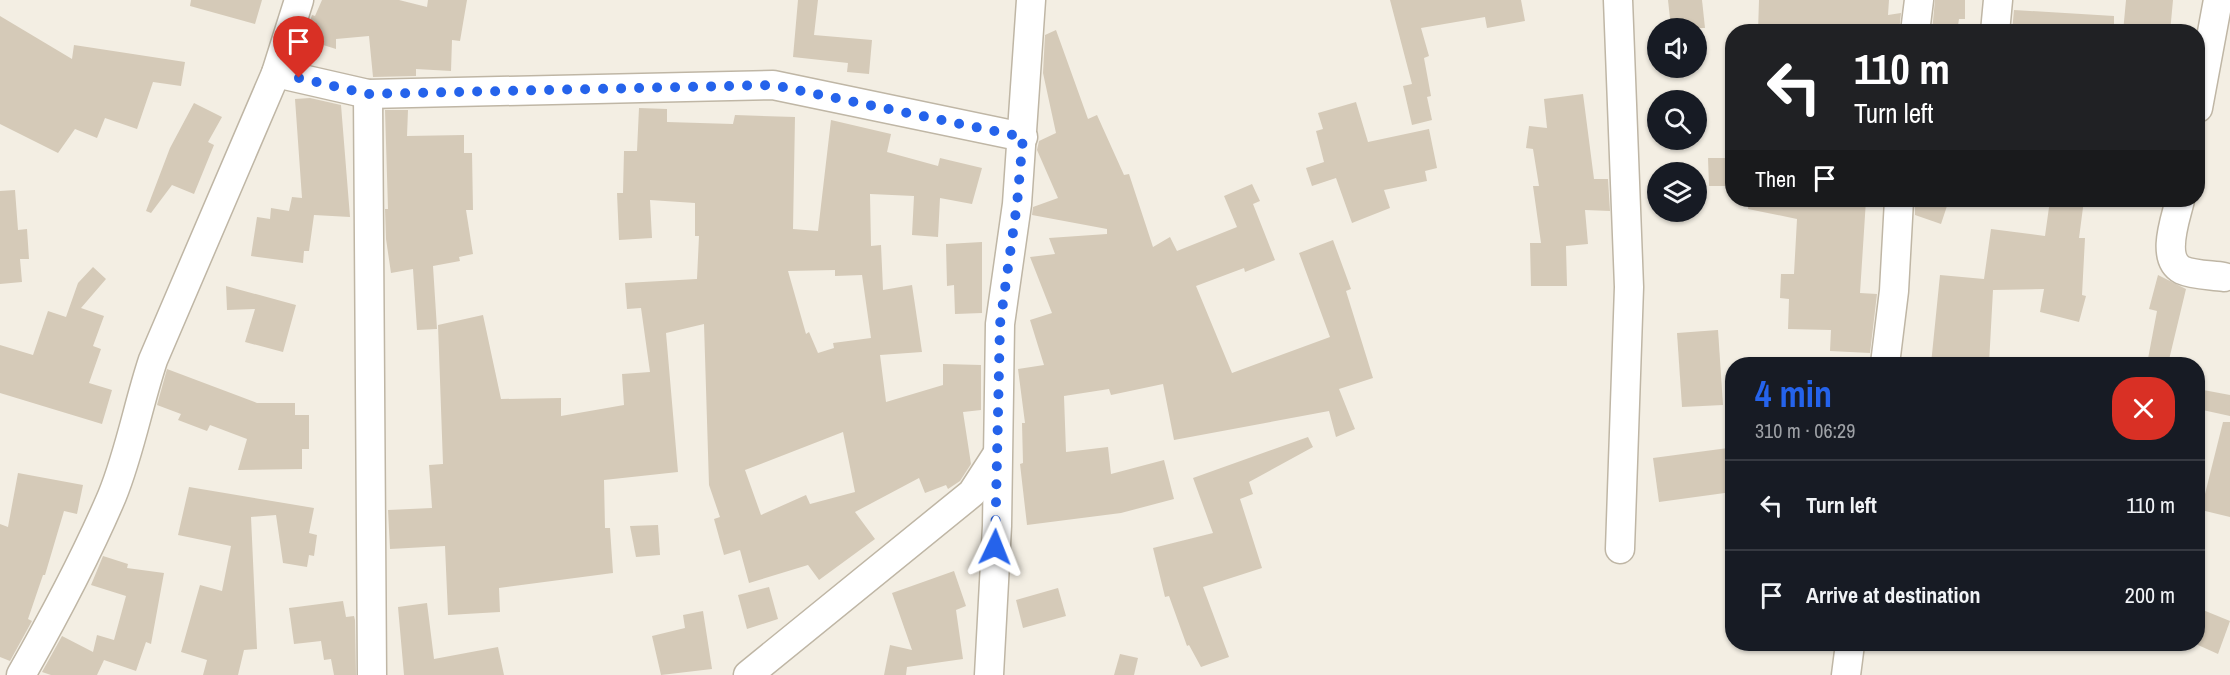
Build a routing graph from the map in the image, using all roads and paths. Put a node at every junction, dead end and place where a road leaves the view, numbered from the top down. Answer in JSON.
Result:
{"nodes":[{"id":1,"x":299,"y":0,"type":"edge"},
{"id":2,"x":1031,"y":0,"type":"edge"},
{"id":3,"x":1618,"y":0,"type":"edge"},
{"id":4,"x":1919,"y":0,"type":"edge"},
{"id":5,"x":1998,"y":0,"type":"edge"},
{"id":6,"x":2218,"y":0,"type":"edge"},
{"id":7,"x":1916,"y":24,"type":"edge"},
{"id":8,"x":1996,"y":24,"type":"edge"},
{"id":9,"x":2205,"y":70,"type":"edge"},
{"id":10,"x":276,"y":73,"type":"junction"},
{"id":11,"x":368,"y":94,"type":"junction"},
{"id":12,"x":1023,"y":137,"type":"junction"},
{"id":13,"x":1899,"y":207,"type":"edge"},
{"id":14,"x":2179,"y":207,"type":"edge"},
{"id":15,"x":2224,"y":277,"type":"dead end"},
{"id":16,"x":1886,"y":357,"type":"edge"},
{"id":17,"x":996,"y":456,"type":"junction"},
{"id":18,"x":1620,"y":549,"type":"dead end"},
{"id":19,"x":1849,"y":651,"type":"edge"},
{"id":20,"x":21,"y":675,"type":"edge"},
{"id":21,"x":372,"y":675,"type":"edge"},
{"id":22,"x":748,"y":675,"type":"edge"},
{"id":23,"x":989,"y":675,"type":"edge"},
{"id":24,"x":1846,"y":675,"type":"edge"}],
"edges":[{"from":1,"to":10,"type":"street"},
{"from":2,"to":12,"type":"street"},
{"from":3,"to":18,"type":"street"},
{"from":4,"to":7,"type":"street"},
{"from":5,"to":8,"type":"street"},
{"from":6,"to":9,"type":"street"},
{"from":10,"to":11,"type":"street"},
{"from":10,"to":20,"type":"street"},
{"from":11,"to":12,"type":"street"},
{"from":11,"to":21,"type":"street"},
{"from":12,"to":17,"type":"street"},
{"from":13,"to":16,"type":"street"},
{"from":14,"to":15,"type":"street"},
{"from":17,"to":22,"type":"street"},
{"from":17,"to":23,"type":"street"},
{"from":19,"to":24,"type":"street"}]}
